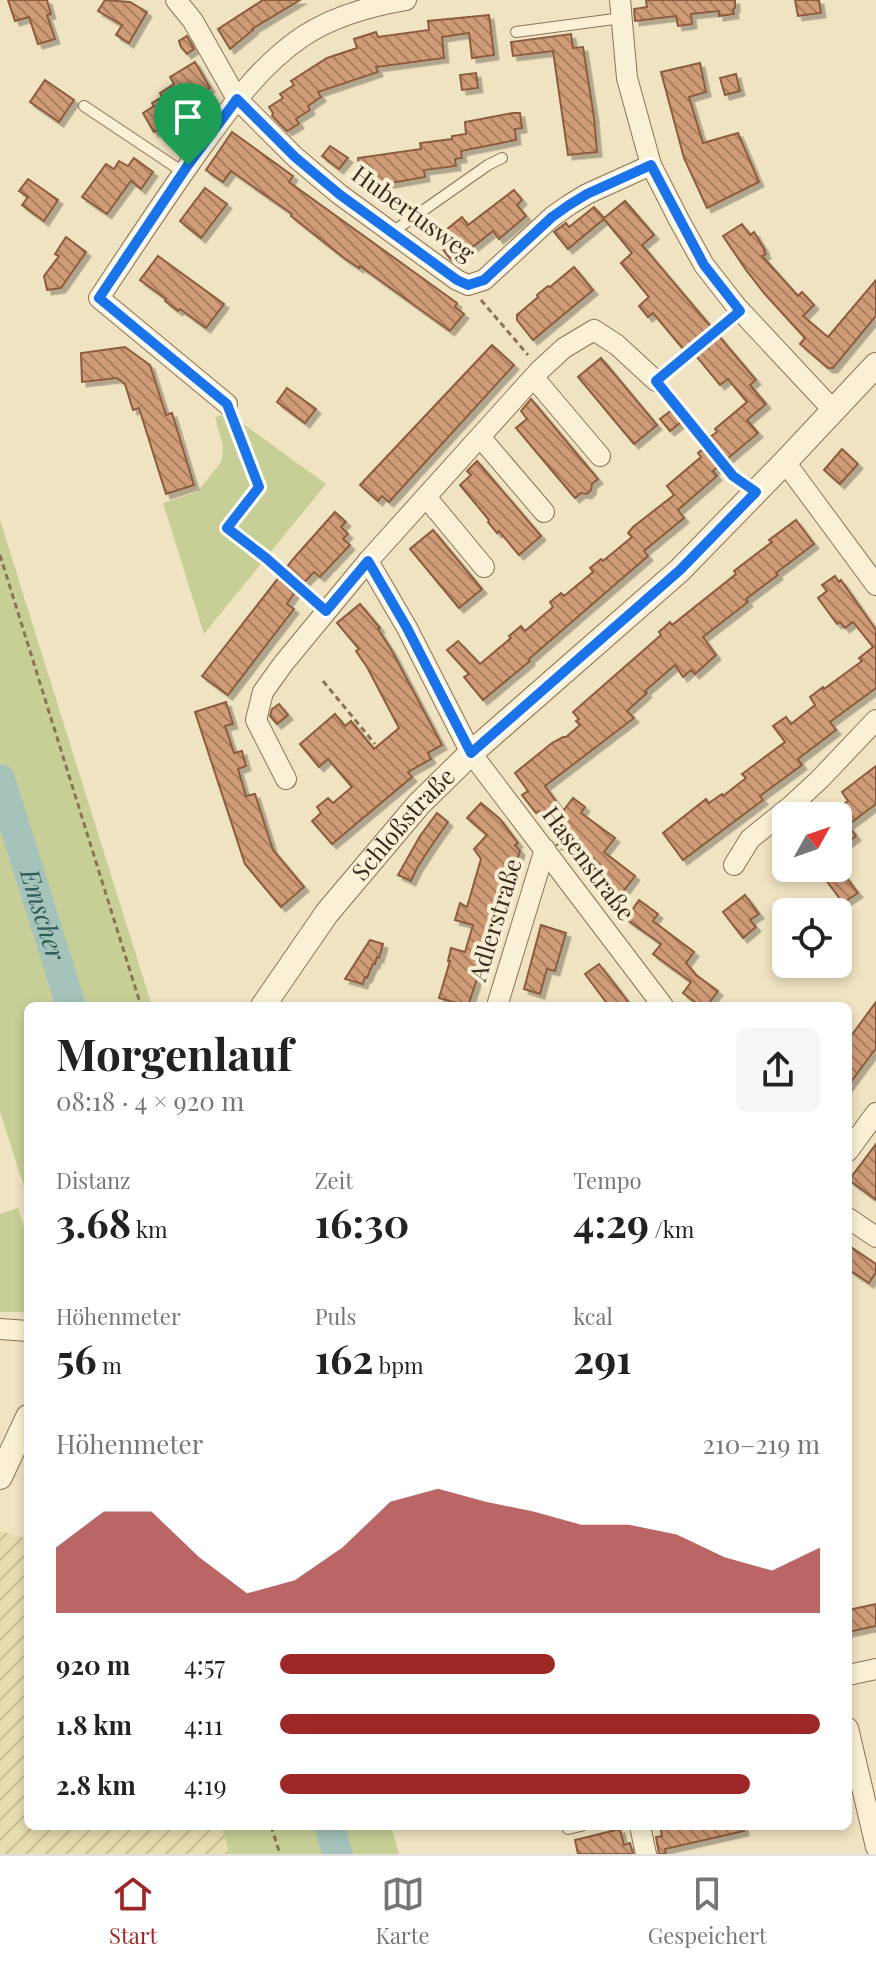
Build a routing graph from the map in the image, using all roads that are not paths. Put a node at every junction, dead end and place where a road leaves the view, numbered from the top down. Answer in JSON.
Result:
{"nodes":[{"id":1,"x":176,"y":0,"type":"edge"},
{"id":2,"x":406,"y":0,"type":"edge"},
{"id":3,"x":621,"y":9,"type":"edge"},
{"id":4,"x":516,"y":32,"type":"dead end"},
{"id":5,"x":237,"y":99,"type":"junction"},
{"id":6,"x":84,"y":106,"type":"dead end"},
{"id":7,"x":502,"y":158,"type":"dead end"},
{"id":8,"x":651,"y":165,"type":"junction"},
{"id":9,"x":183,"y":172,"type":"junction"},
{"id":10,"x":391,"y":233,"type":"junction"},
{"id":11,"x":876,"y":365,"type":"edge"},
{"id":12,"x":537,"y":374,"type":"junction"},
{"id":13,"x":656,"y":381,"type":"road end"},
{"id":14,"x":227,"y":404,"type":"road end"},
{"id":15,"x":834,"y":411,"type":"junction"},
{"id":16,"x":480,"y":437,"type":"junction"},
{"id":17,"x":600,"y":456,"type":"dead end"},
{"id":18,"x":785,"y":462,"type":"junction"},
{"id":19,"x":426,"y":497,"type":"junction"},
{"id":20,"x":544,"y":512,"type":"dead end"},
{"id":21,"x":368,"y":561,"type":"junction"},
{"id":22,"x":484,"y":567,"type":"dead end"},
{"id":23,"x":876,"y":585,"type":"edge"},
{"id":24,"x":876,"y":720,"type":"edge"},
{"id":25,"x":471,"y":753,"type":"junction"},
{"id":26,"x":286,"y":779,"type":"dead end"},
{"id":27,"x":545,"y":849,"type":"junction"},
{"id":28,"x":734,"y":865,"type":"dead end"},
{"id":29,"x":266,"y":1002,"type":"edge"},
{"id":30,"x":498,"y":1002,"type":"edge"},
{"id":31,"x":660,"y":1002,"type":"edge"},
{"id":32,"x":876,"y":1113,"type":"edge"},
{"id":33,"x":852,"y":1146,"type":"edge"},
{"id":34,"x":852,"y":1221,"type":"edge"},
{"id":35,"x":876,"y":1237,"type":"edge"},
{"id":36,"x":0,"y":1329,"type":"edge"},
{"id":37,"x":24,"y":1331,"type":"edge"},
{"id":38,"x":24,"y":1426,"type":"edge"},
{"id":39,"x":0,"y":1477,"type":"edge"},
{"id":40,"x":876,"y":1669,"type":"edge"},
{"id":41,"x":852,"y":1674,"type":"edge"},
{"id":42,"x":852,"y":1745,"type":"edge"},
{"id":43,"x":641,"y":1830,"type":"edge"},
{"id":44,"x":876,"y":1847,"type":"edge"},
{"id":45,"x":646,"y":1854,"type":"edge"}],
"edges":[{"from":1,"to":5,"type":"street","name":"Hubertusweg"},
{"from":2,"to":5,"type":"street"},
{"from":3,"to":4,"type":"lane"},
{"from":3,"to":8,"type":"street"},
{"from":5,"to":9,"type":"street"},
{"from":5,"to":10,"type":"street","name":"Hubertusweg"},
{"from":6,"to":9,"type":"lane"},
{"from":7,"to":10,"type":"lane"},
{"from":8,"to":10,"type":"street","name":"Hubertusweg"},
{"from":8,"to":15,"type":"street"},
{"from":9,"to":14,"type":"street"},
{"from":11,"to":15,"type":"street","name":"Schloßstraße"},
{"from":12,"to":13,"type":"street"},
{"from":12,"to":16,"type":"street"},
{"from":12,"to":17,"type":"street"},
{"from":15,"to":18,"type":"street","name":"Schloßstraße"},
{"from":16,"to":19,"type":"street"},
{"from":16,"to":20,"type":"street"},
{"from":18,"to":23,"type":"street"},
{"from":18,"to":25,"type":"street","name":"Schloßstraße"},
{"from":19,"to":21,"type":"street"},
{"from":19,"to":22,"type":"street"},
{"from":21,"to":25,"type":"street","name":"Hasenstraße"},
{"from":21,"to":26,"type":"street"},
{"from":24,"to":28,"type":"street"},
{"from":25,"to":27,"type":"street","name":"Hasenstraße"},
{"from":25,"to":29,"type":"street","name":"Schloßstraße"},
{"from":27,"to":30,"type":"street","name":"Adlerstraße"},
{"from":27,"to":31,"type":"street","name":"Hasenstraße"},
{"from":32,"to":33,"type":"street"},
{"from":34,"to":35,"type":"street"},
{"from":36,"to":37,"type":"street"},
{"from":38,"to":39,"type":"street"},
{"from":40,"to":41,"type":"street"},
{"from":42,"to":44,"type":"street"},
{"from":43,"to":45,"type":"street"}]}
